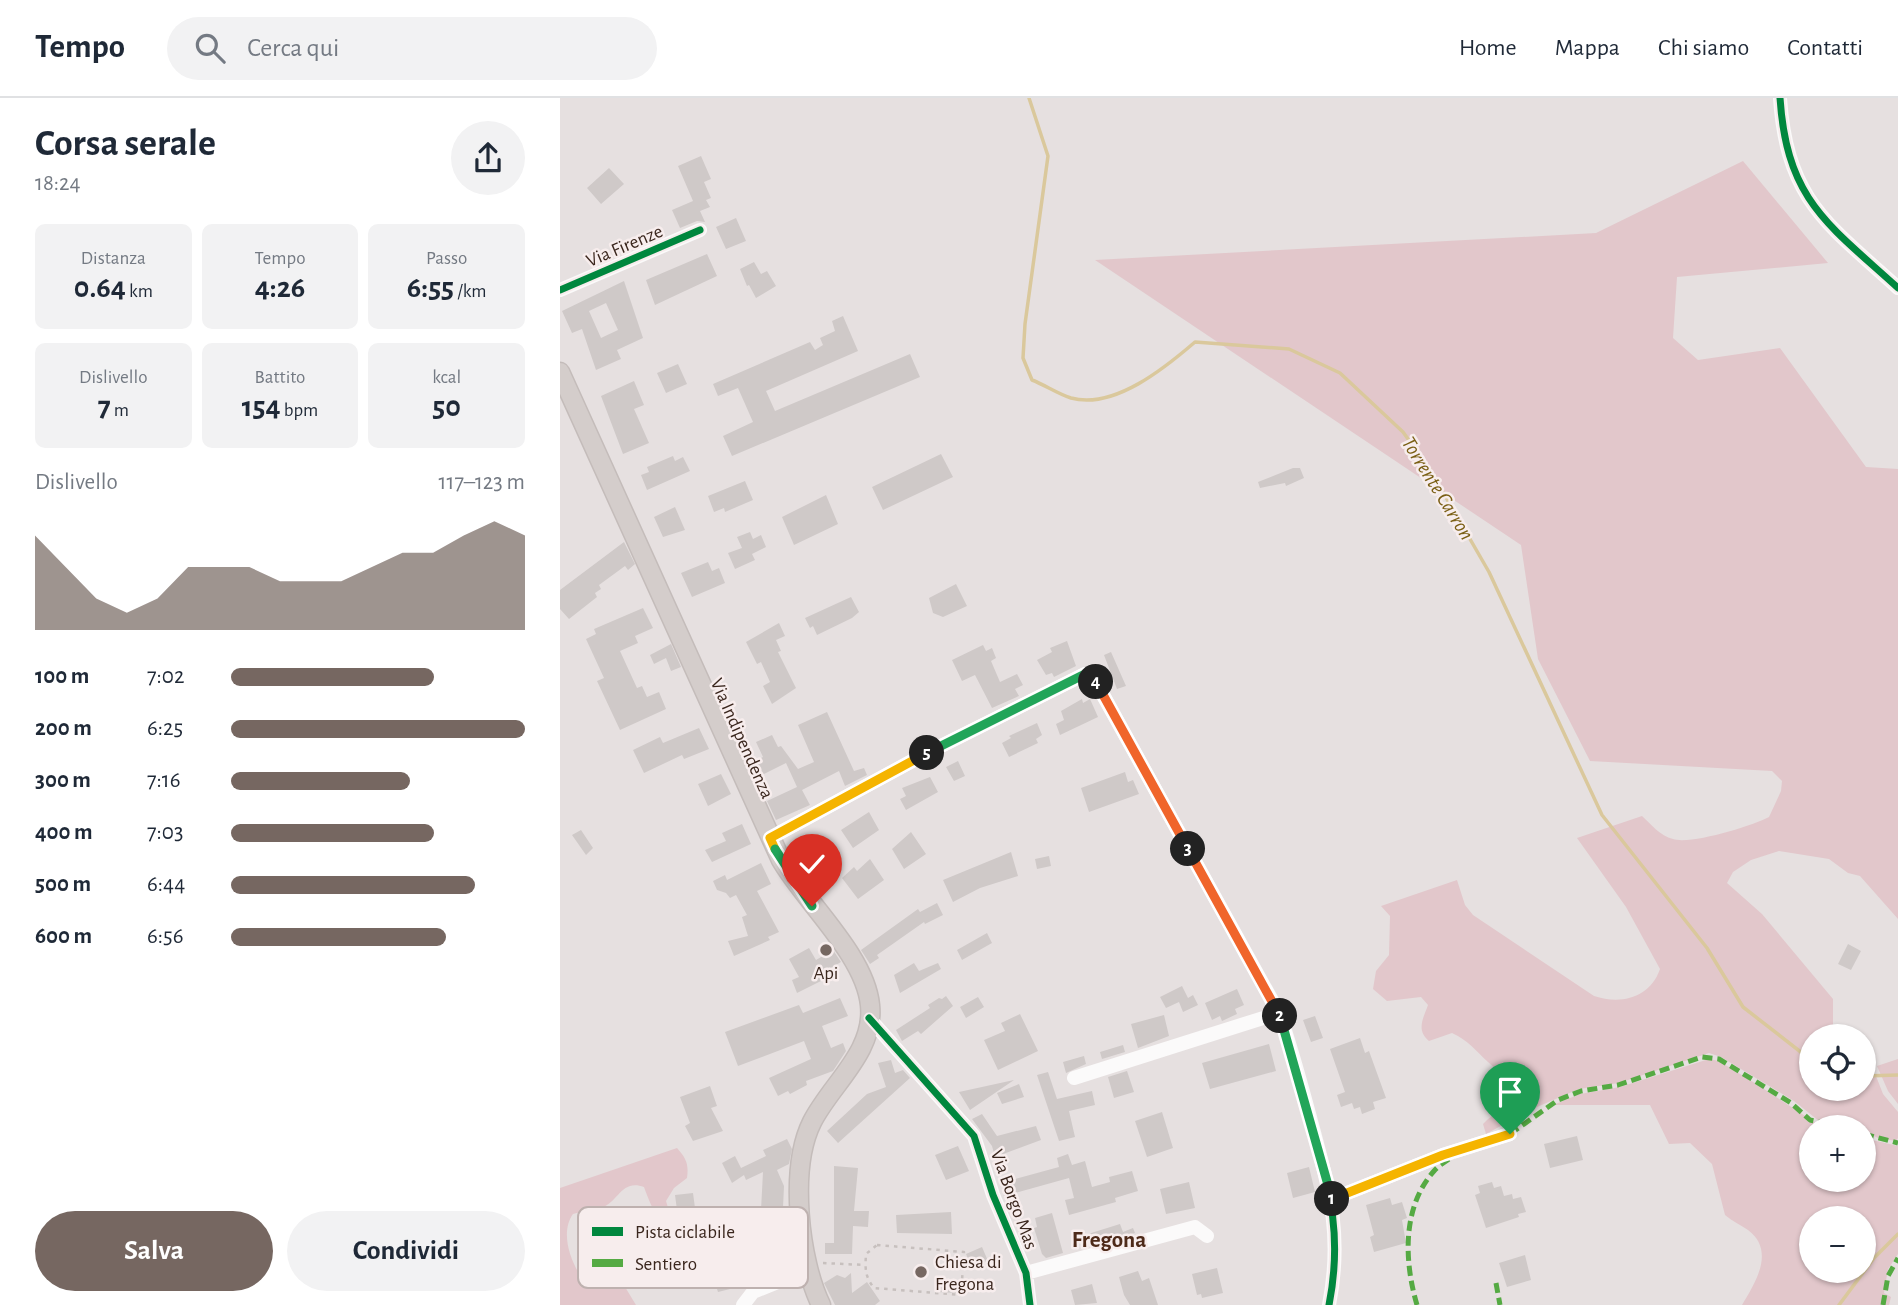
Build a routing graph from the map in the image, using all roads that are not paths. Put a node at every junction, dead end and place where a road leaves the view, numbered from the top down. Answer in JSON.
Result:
{"nodes":[{"id":1,"x":1780,"y":98,"type":"edge"},
{"id":2,"x":700,"y":230,"type":"dead end"},
{"id":3,"x":1898,"y":288,"type":"edge"},
{"id":4,"x":560,"y":290,"type":"edge"},
{"id":5,"x":560,"y":372,"type":"edge"},
{"id":6,"x":770,"y":838,"type":"junction"},
{"id":7,"x":1279,"y":1013,"type":"junction"},
{"id":8,"x":869,"y":1018,"type":"junction"},
{"id":9,"x":1073,"y":1078,"type":"dead end"},
{"id":10,"x":1510,"y":1134,"type":"dead end"},
{"id":11,"x":1333,"y":1205,"type":"junction"},
{"id":12,"x":803,"y":1207,"type":"edge"},
{"id":13,"x":1208,"y":1236,"type":"dead end"},
{"id":14,"x":808,"y":1238,"type":"edge"},
{"id":15,"x":813,"y":1266,"type":"junction"},
{"id":16,"x":808,"y":1268,"type":"edge"},
{"id":17,"x":1026,"y":1273,"type":"junction"},
{"id":18,"x":762,"y":1288,"type":"edge"},
{"id":19,"x":743,"y":1305,"type":"edge"},
{"id":20,"x":821,"y":1305,"type":"edge"},
{"id":21,"x":1030,"y":1305,"type":"edge"},
{"id":22,"x":1329,"y":1305,"type":"edge"}],
"edges":[{"from":1,"to":3,"type":"street"},
{"from":2,"to":4,"type":"street","name":"Via Firenze"},
{"from":5,"to":6,"type":"main road","name":"Via Indipendenza"},
{"from":6,"to":7,"type":"street"},
{"from":6,"to":8,"type":"main road","name":"Via Indipendenza"},
{"from":7,"to":9,"type":"street"},
{"from":7,"to":11,"type":"street"},
{"from":8,"to":12,"type":"main road","name":"Via Indipendenza"},
{"from":8,"to":17,"type":"street","name":"Via Borgo Mas"},
{"from":10,"to":11,"type":"street"},
{"from":11,"to":22,"type":"street"},
{"from":13,"to":17,"type":"street"},
{"from":14,"to":15,"type":"main road","name":"Via Indipendenza"},
{"from":15,"to":16,"type":"street"},
{"from":15,"to":20,"type":"main road","name":"Via Indipendenza"},
{"from":17,"to":21,"type":"street","name":"Via Borgo Mas"},
{"from":18,"to":19,"type":"street"}]}
